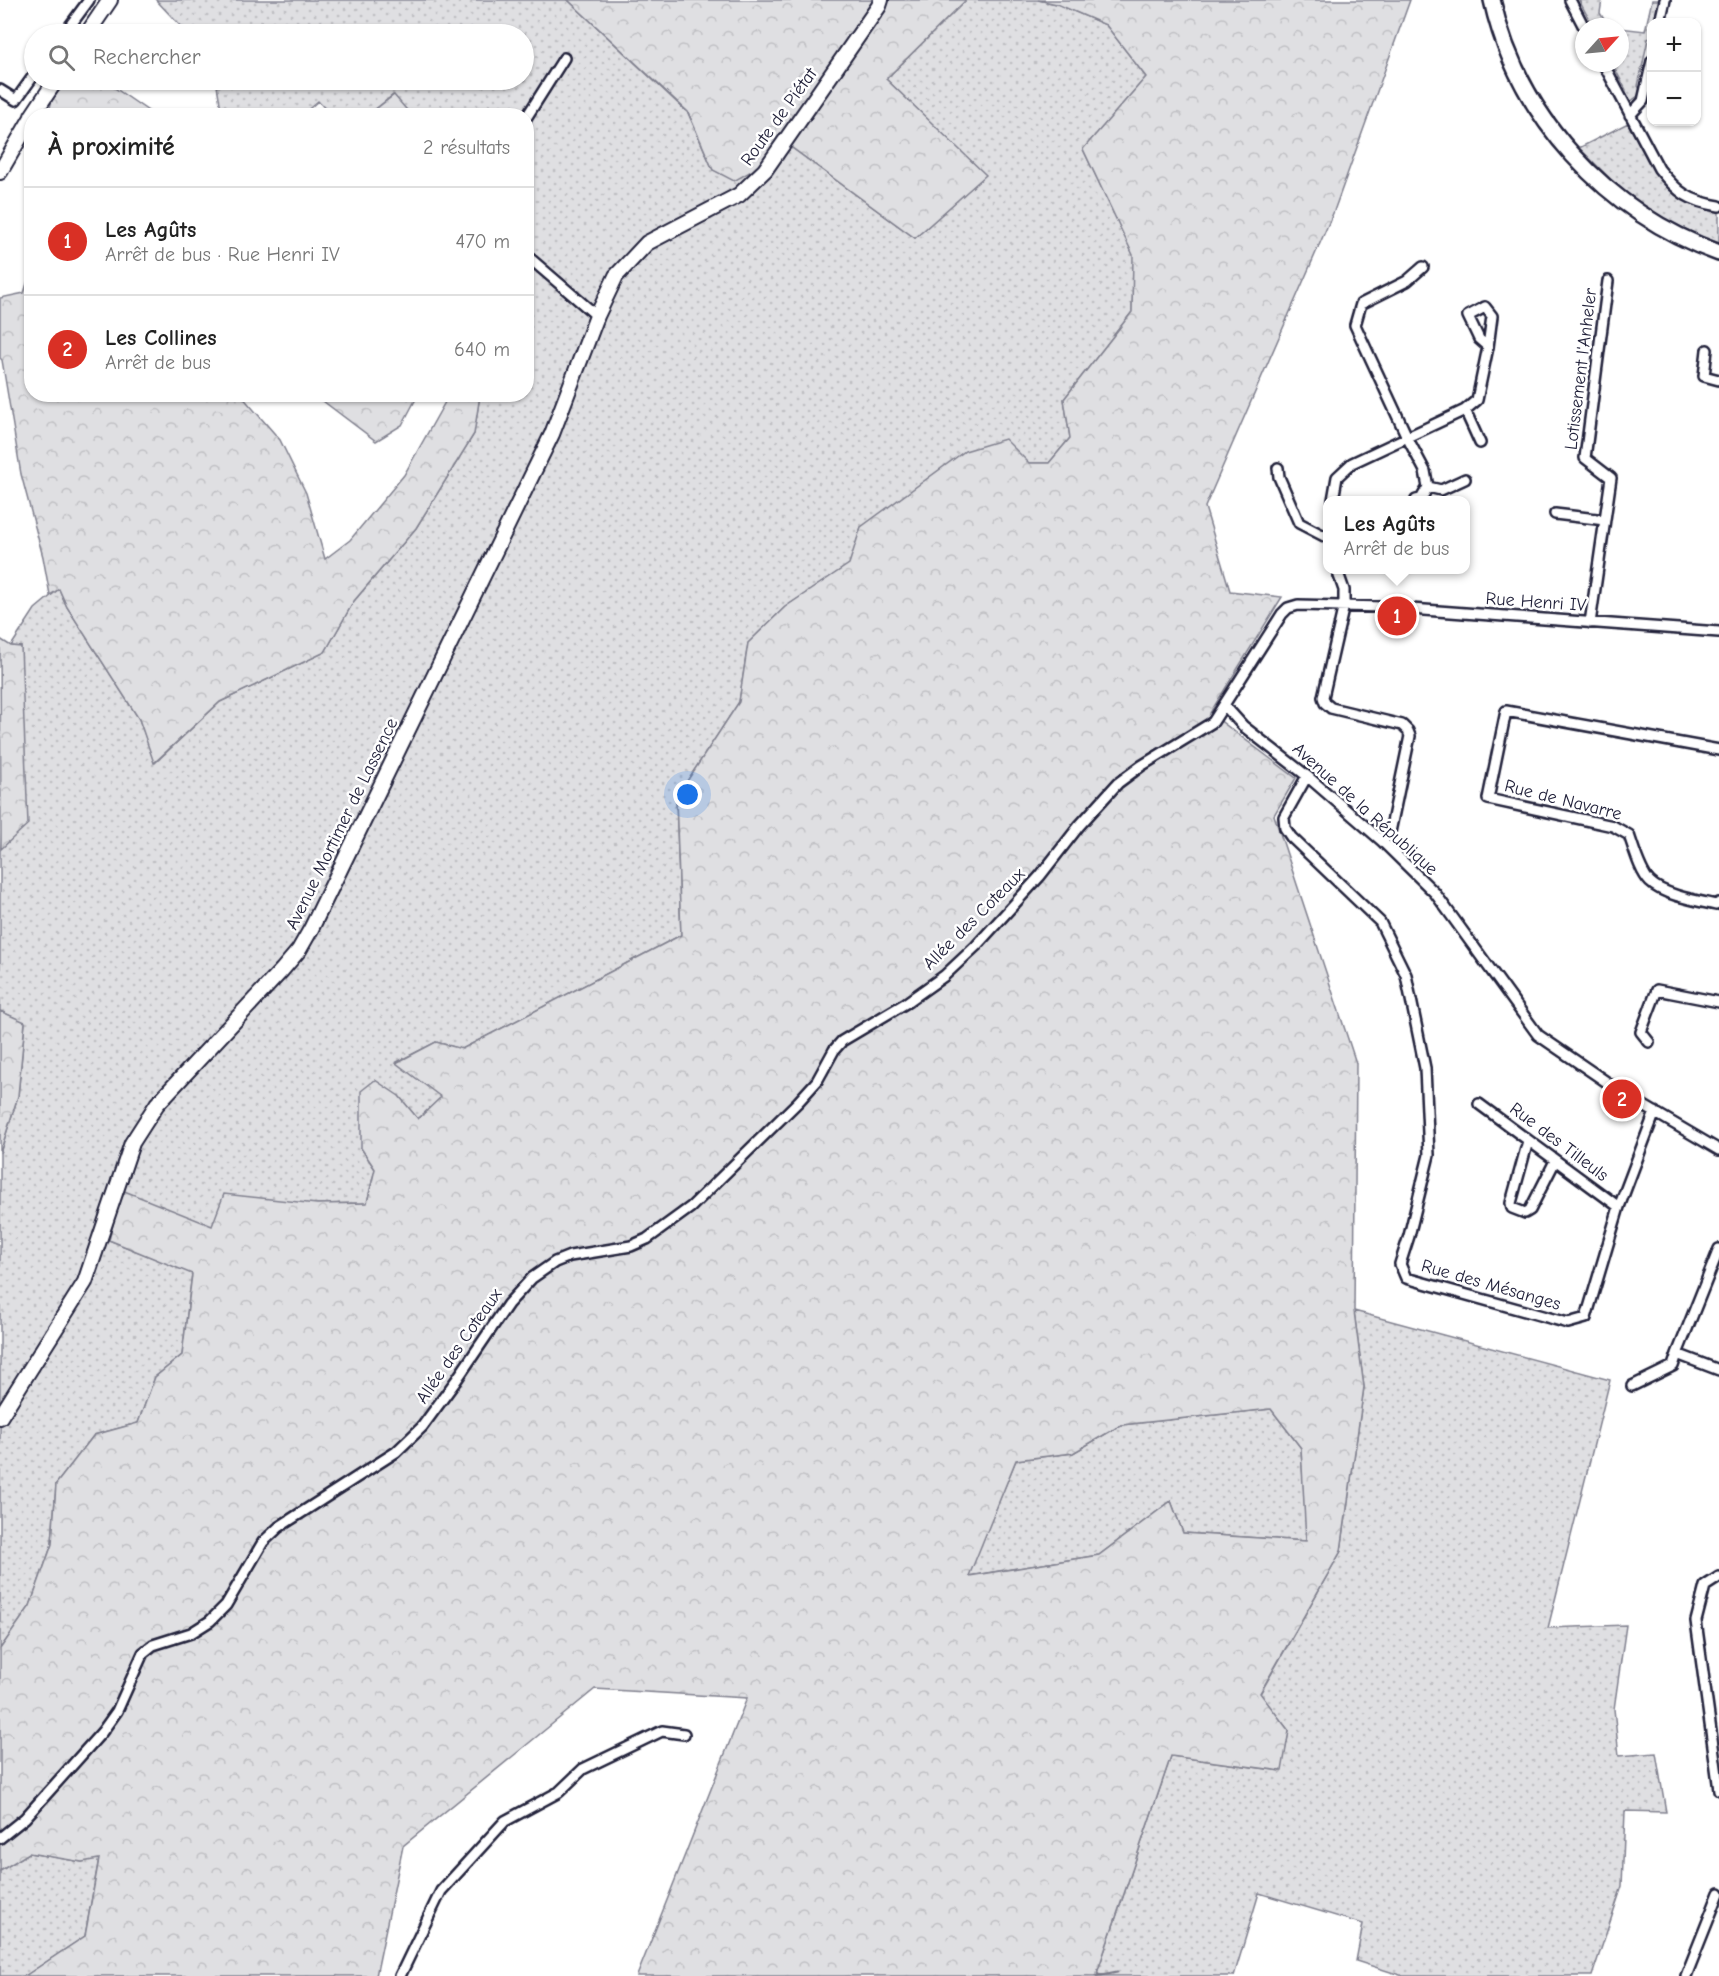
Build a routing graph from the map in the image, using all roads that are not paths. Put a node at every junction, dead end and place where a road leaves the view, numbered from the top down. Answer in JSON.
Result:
{"nodes":[{"id":1,"x":89,"y":0,"type":"edge"},
{"id":2,"x":110,"y":0,"type":"edge"},
{"id":3,"x":881,"y":0,"type":"edge"},
{"id":4,"x":1492,"y":0,"type":"edge"},
{"id":5,"x":1570,"y":0,"type":"edge"},
{"id":6,"x":1665,"y":0,"type":"edge"},
{"id":7,"x":1579,"y":18,"type":"edge"},
{"id":8,"x":1661,"y":18,"type":"edge"},
{"id":9,"x":71,"y":24,"type":"edge"},
{"id":10,"x":94,"y":24,"type":"edge"},
{"id":11,"x":564,"y":58,"type":"dead end"},
{"id":12,"x":1608,"y":72,"type":"edge"},
{"id":13,"x":1650,"y":72,"type":"edge"},
{"id":14,"x":24,"y":89,"type":"edge"},
{"id":15,"x":0,"y":90,"type":"edge"},
{"id":16,"x":49,"y":90,"type":"edge"},
{"id":17,"x":37,"y":108,"type":"edge"},
{"id":18,"x":532,"y":108,"type":"edge"},
{"id":19,"x":1630,"y":115,"type":"junction"},
{"id":20,"x":24,"y":130,"type":"edge"},
{"id":21,"x":0,"y":172,"type":"edge"},
{"id":22,"x":1719,"y":206,"type":"edge"},
{"id":23,"x":1719,"y":253,"type":"edge"},
{"id":24,"x":534,"y":262,"type":"edge"},
{"id":25,"x":1423,"y":267,"type":"dead end"},
{"id":26,"x":1608,"y":281,"type":"dead end"},
{"id":27,"x":597,"y":316,"type":"junction"},
{"id":28,"x":1488,"y":347,"type":"dead end"},
{"id":29,"x":1707,"y":350,"type":"dead end"},
{"id":30,"x":1719,"y":380,"type":"edge"},
{"id":31,"x":1465,"y":410,"type":"junction"},
{"id":32,"x":552,"y":434,"type":"joint"},
{"id":33,"x":1408,"y":438,"type":"junction"},
{"id":34,"x":1480,"y":443,"type":"dead end"},
{"id":35,"x":1278,"y":468,"type":"dead end"},
{"id":36,"x":1465,"y":479,"type":"dead end"},
{"id":37,"x":1428,"y":487,"type":"junction"},
{"id":38,"x":1334,"y":496,"type":"edge"},
{"id":39,"x":1422,"y":496,"type":"edge"},
{"id":40,"x":1555,"y":514,"type":"dead end"},
{"id":41,"x":1605,"y":520,"type":"junction"},
{"id":42,"x":1323,"y":534,"type":"edge"},
{"id":43,"x":1338,"y":574,"type":"edge"},
{"id":44,"x":1344,"y":605,"type":"junction"},
{"id":45,"x":1590,"y":622,"type":"junction"},
{"id":46,"x":1719,"y":632,"type":"edge"},
{"id":47,"x":1225,"y":706,"type":"junction"},
{"id":48,"x":1719,"y":750,"type":"edge"},
{"id":49,"x":1307,"y":776,"type":"junction"},
{"id":50,"x":1382,"y":841,"type":"junction"},
{"id":51,"x":1719,"y":903,"type":"edge"},
{"id":52,"x":1719,"y":1002,"type":"edge"},
{"id":53,"x":1649,"y":1042,"type":"dead end"},
{"id":54,"x":1479,"y":1104,"type":"dead end"},
{"id":55,"x":1655,"y":1112,"type":"junction"},
{"id":56,"x":1528,"y":1141,"type":"junction"},
{"id":57,"x":1719,"y":1150,"type":"edge"},
{"id":58,"x":1555,"y":1161,"type":"junction"},
{"id":59,"x":1619,"y":1207,"type":"junction"},
{"id":60,"x":1719,"y":1249,"type":"edge"},
{"id":61,"x":1677,"y":1354,"type":"junction"},
{"id":62,"x":1719,"y":1370,"type":"edge"},
{"id":63,"x":1632,"y":1386,"type":"dead end"},
{"id":64,"x":0,"y":1417,"type":"edge"},
{"id":65,"x":1719,"y":1577,"type":"edge"},
{"id":66,"x":684,"y":1734,"type":"dead end"},
{"id":67,"x":1719,"y":1790,"type":"edge"},
{"id":68,"x":0,"y":1838,"type":"edge"},
{"id":69,"x":1719,"y":1893,"type":"edge"},
{"id":70,"x":400,"y":1976,"type":"edge"},
{"id":71,"x":1686,"y":1976,"type":"edge"}],
"edges":[{"from":1,"to":9,"type":"street"},
{"from":2,"to":10,"type":"street"},
{"from":3,"to":27,"type":"street","name":"Route de Piétat"},
{"from":4,"to":23,"type":"main road"},
{"from":5,"to":7,"type":"street"},
{"from":6,"to":8,"type":"street"},
{"from":11,"to":18,"type":"street"},
{"from":12,"to":19,"type":"street"},
{"from":13,"to":19,"type":"street"},
{"from":14,"to":15,"type":"street"},
{"from":16,"to":17,"type":"street"},
{"from":19,"to":22,"type":"street"},
{"from":20,"to":21,"type":"street"},
{"from":24,"to":27,"type":"street"},
{"from":25,"to":33,"type":"street"},
{"from":26,"to":41,"type":"street","name":"Lotissement l'Anheler"},
{"from":27,"to":32,"type":"street","name":"Route de Piétat"},
{"from":28,"to":31,"type":"street"},
{"from":29,"to":30,"type":"street"},
{"from":31,"to":33,"type":"street"},
{"from":31,"to":34,"type":"street"},
{"from":32,"to":64,"type":"street","name":"Avenue Mortimer de Lassence"},
{"from":33,"to":37,"type":"street"},
{"from":33,"to":38,"type":"street"},
{"from":35,"to":42,"type":"street"},
{"from":36,"to":37,"type":"street"},
{"from":37,"to":39,"type":"street"},
{"from":40,"to":41,"type":"street"},
{"from":41,"to":45,"type":"street","name":"Lotissement l'Anheler"},
{"from":43,"to":44,"type":"street"},
{"from":44,"to":45,"type":"street","name":"Rue Henri IV"},
{"from":44,"to":47,"type":"street","name":"Rue Henri IV"},
{"from":44,"to":50,"type":"street"},
{"from":45,"to":46,"type":"street","name":"Rue Henri IV"},
{"from":47,"to":49,"type":"street","name":"Avenue de la République"},
{"from":47,"to":68,"type":"street","name":"Allée des Coteaux"},
{"from":48,"to":51,"type":"street","name":"Rue de Navarre"},
{"from":49,"to":50,"type":"street","name":"Avenue de la République"},
{"from":49,"to":59,"type":"street","name":"Rue des Mésanges"},
{"from":50,"to":55,"type":"street","name":"Avenue de la République"},
{"from":52,"to":53,"type":"street"},
{"from":54,"to":56,"type":"street","name":"Rue des Tilleuls"},
{"from":55,"to":57,"type":"street","name":"Avenue de la République"},
{"from":55,"to":59,"type":"street","name":"Rue des Mésanges"},
{"from":56,"to":58,"type":"street","name":"Rue des Tilleuls"},
{"from":56,"to":58,"type":"street"},
{"from":58,"to":59,"type":"street","name":"Rue des Tilleuls"},
{"from":60,"to":61,"type":"street"},
{"from":61,"to":62,"type":"street"},
{"from":61,"to":63,"type":"street"},
{"from":65,"to":67,"type":"street"},
{"from":66,"to":70,"type":"street"},
{"from":69,"to":71,"type":"street"}]}
